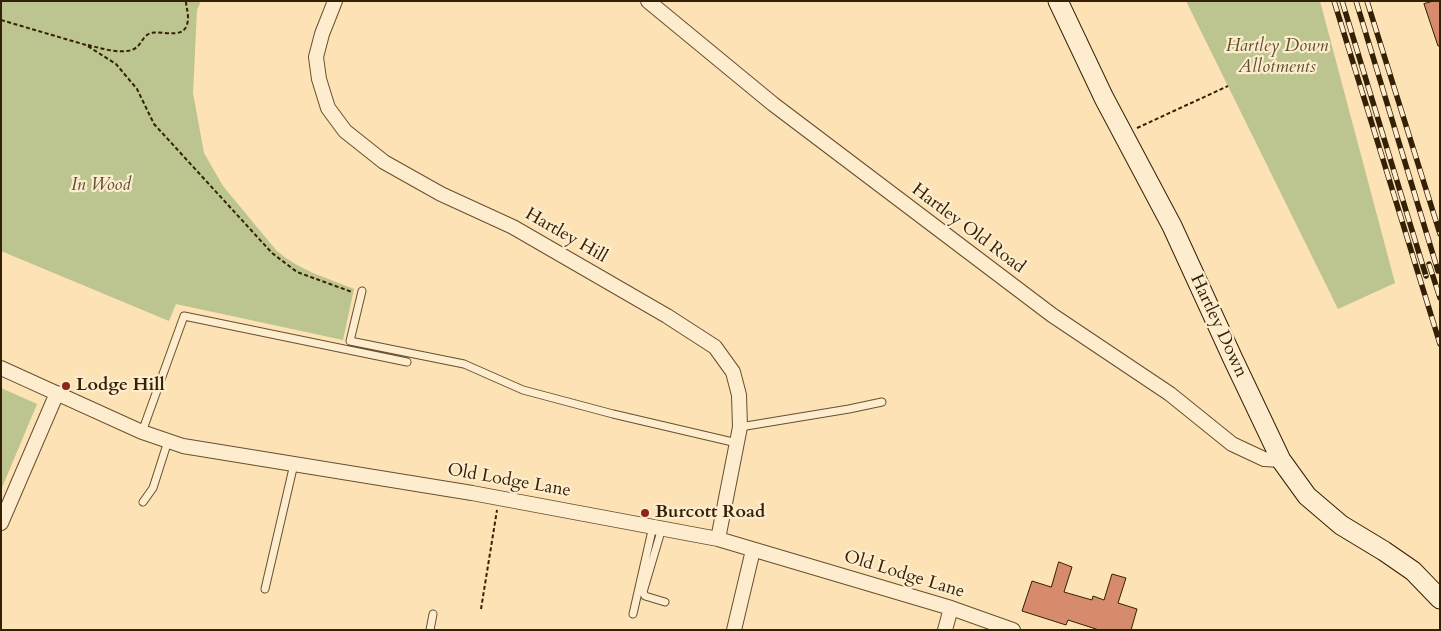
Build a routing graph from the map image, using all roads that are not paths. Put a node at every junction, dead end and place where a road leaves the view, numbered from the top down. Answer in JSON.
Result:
{"nodes":[{"id":1,"x":335,"y":1,"type":"edge"},
{"id":2,"x":648,"y":1,"type":"edge"},
{"id":3,"x":1058,"y":1,"type":"edge"},
{"id":4,"x":362,"y":291,"type":"dead end"},
{"id":5,"x":407,"y":362,"type":"dead end"},
{"id":6,"x":1,"y":368,"type":"edge"},
{"id":7,"x":57,"y":393,"type":"junction"},
{"id":8,"x":882,"y":402,"type":"dead end"},
{"id":9,"x":740,"y":427,"type":"junction"},
{"id":10,"x":142,"y":432,"type":"junction"},
{"id":11,"x":168,"y":441,"type":"junction"},
{"id":12,"x":737,"y":443,"type":"junction"},
{"id":13,"x":1281,"y":460,"type":"junction"},
{"id":14,"x":294,"y":464,"type":"junction"},
{"id":15,"x":143,"y":502,"type":"dead end"},
{"id":16,"x":1,"y":523,"type":"edge"},
{"id":17,"x":657,"y":527,"type":"junction"},
{"id":18,"x":718,"y":539,"type":"junction"},
{"id":19,"x":753,"y":550,"type":"junction"},
{"id":20,"x":265,"y":589,"type":"dead end"},
{"id":21,"x":1440,"y":599,"type":"edge"},
{"id":22,"x":665,"y":602,"type":"dead end"},
{"id":23,"x":951,"y":608,"type":"junction"},
{"id":24,"x":433,"y":614,"type":"dead end"},
{"id":25,"x":633,"y":614,"type":"dead end"},
{"id":26,"x":430,"y":630,"type":"edge"},
{"id":27,"x":734,"y":630,"type":"edge"},
{"id":28,"x":945,"y":630,"type":"edge"},
{"id":29,"x":1013,"y":630,"type":"edge"}],
"edges":[{"from":1,"to":9,"type":"street","name":"Hartley Hill"},
{"from":2,"to":13,"type":"street","name":"Hartley Old Road"},
{"from":3,"to":13,"type":"street","name":"Hartley Down"},
{"from":4,"to":12,"type":"lane"},
{"from":5,"to":10,"type":"lane"},
{"from":6,"to":7,"type":"street","name":"Old Lodge Lane"},
{"from":7,"to":10,"type":"street","name":"Old Lodge Lane"},
{"from":7,"to":16,"type":"street"},
{"from":8,"to":9,"type":"lane"},
{"from":9,"to":12,"type":"street","name":"Hartley Hill"},
{"from":10,"to":11,"type":"street","name":"Old Lodge Lane"},
{"from":11,"to":14,"type":"street","name":"Old Lodge Lane"},
{"from":11,"to":15,"type":"lane"},
{"from":12,"to":18,"type":"street","name":"Hartley Hill"},
{"from":13,"to":21,"type":"street","name":"Hartley Down"},
{"from":14,"to":17,"type":"street","name":"Old Lodge Lane"},
{"from":14,"to":20,"type":"lane"},
{"from":17,"to":18,"type":"street","name":"Old Lodge Lane"},
{"from":17,"to":22,"type":"lane"},
{"from":17,"to":25,"type":"lane"},
{"from":18,"to":19,"type":"street","name":"Old Lodge Lane"},
{"from":19,"to":23,"type":"street","name":"Old Lodge Lane"},
{"from":19,"to":27,"type":"street"},
{"from":23,"to":28,"type":"street"},
{"from":23,"to":29,"type":"street","name":"Old Lodge Lane"},
{"from":24,"to":26,"type":"lane"}]}
